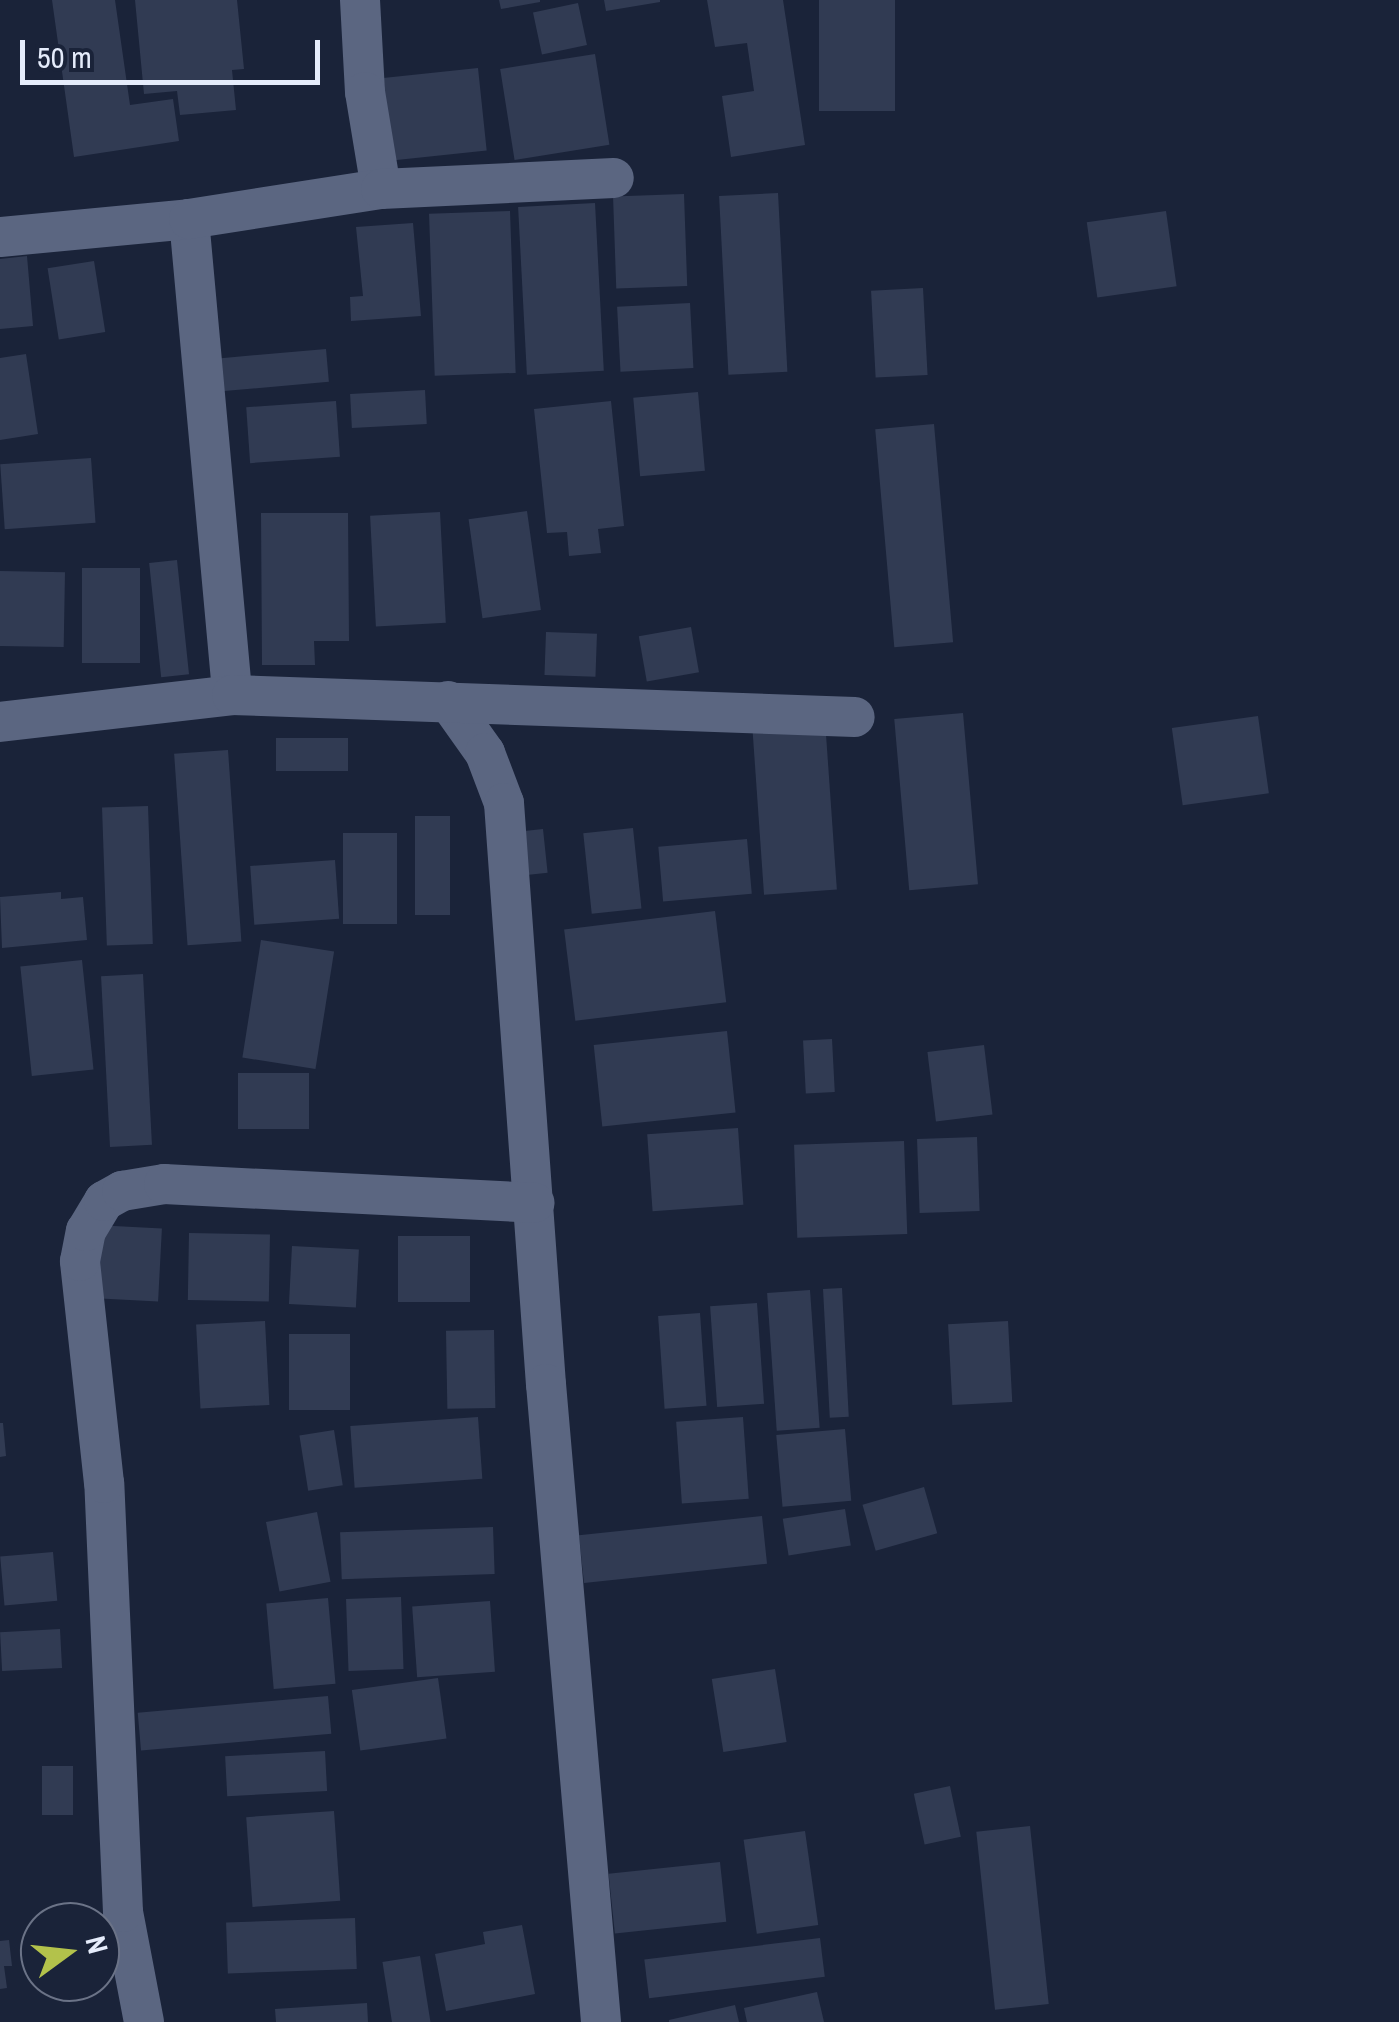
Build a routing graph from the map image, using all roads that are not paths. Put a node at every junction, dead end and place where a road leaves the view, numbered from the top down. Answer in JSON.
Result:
{"nodes":[{"id":1,"x":360,"y":0,"type":"edge"},
{"id":2,"x":614,"y":178,"type":"dead end"},
{"id":3,"x":381,"y":189,"type":"junction"},
{"id":4,"x":189,"y":219,"type":"junction"},
{"id":5,"x":0,"y":237,"type":"edge"},
{"id":6,"x":232,"y":695,"type":"junction"},
{"id":7,"x":448,"y":701,"type":"junction"},
{"id":8,"x":855,"y":717,"type":"dead end"},
{"id":9,"x":0,"y":722,"type":"edge"},
{"id":10,"x":535,"y":1203,"type":"junction"},
{"id":11,"x":144,"y":2022,"type":"edge"},
{"id":12,"x":601,"y":2022,"type":"edge"}],
"edges":[{"from":1,"to":3,"type":"street"},
{"from":2,"to":3,"type":"street"},
{"from":3,"to":4,"type":"street"},
{"from":4,"to":5,"type":"street"},
{"from":4,"to":6,"type":"street"},
{"from":6,"to":7,"type":"street"},
{"from":6,"to":9,"type":"street"},
{"from":7,"to":8,"type":"street"},
{"from":7,"to":10,"type":"street"},
{"from":10,"to":11,"type":"street"},
{"from":10,"to":12,"type":"street"}]}
